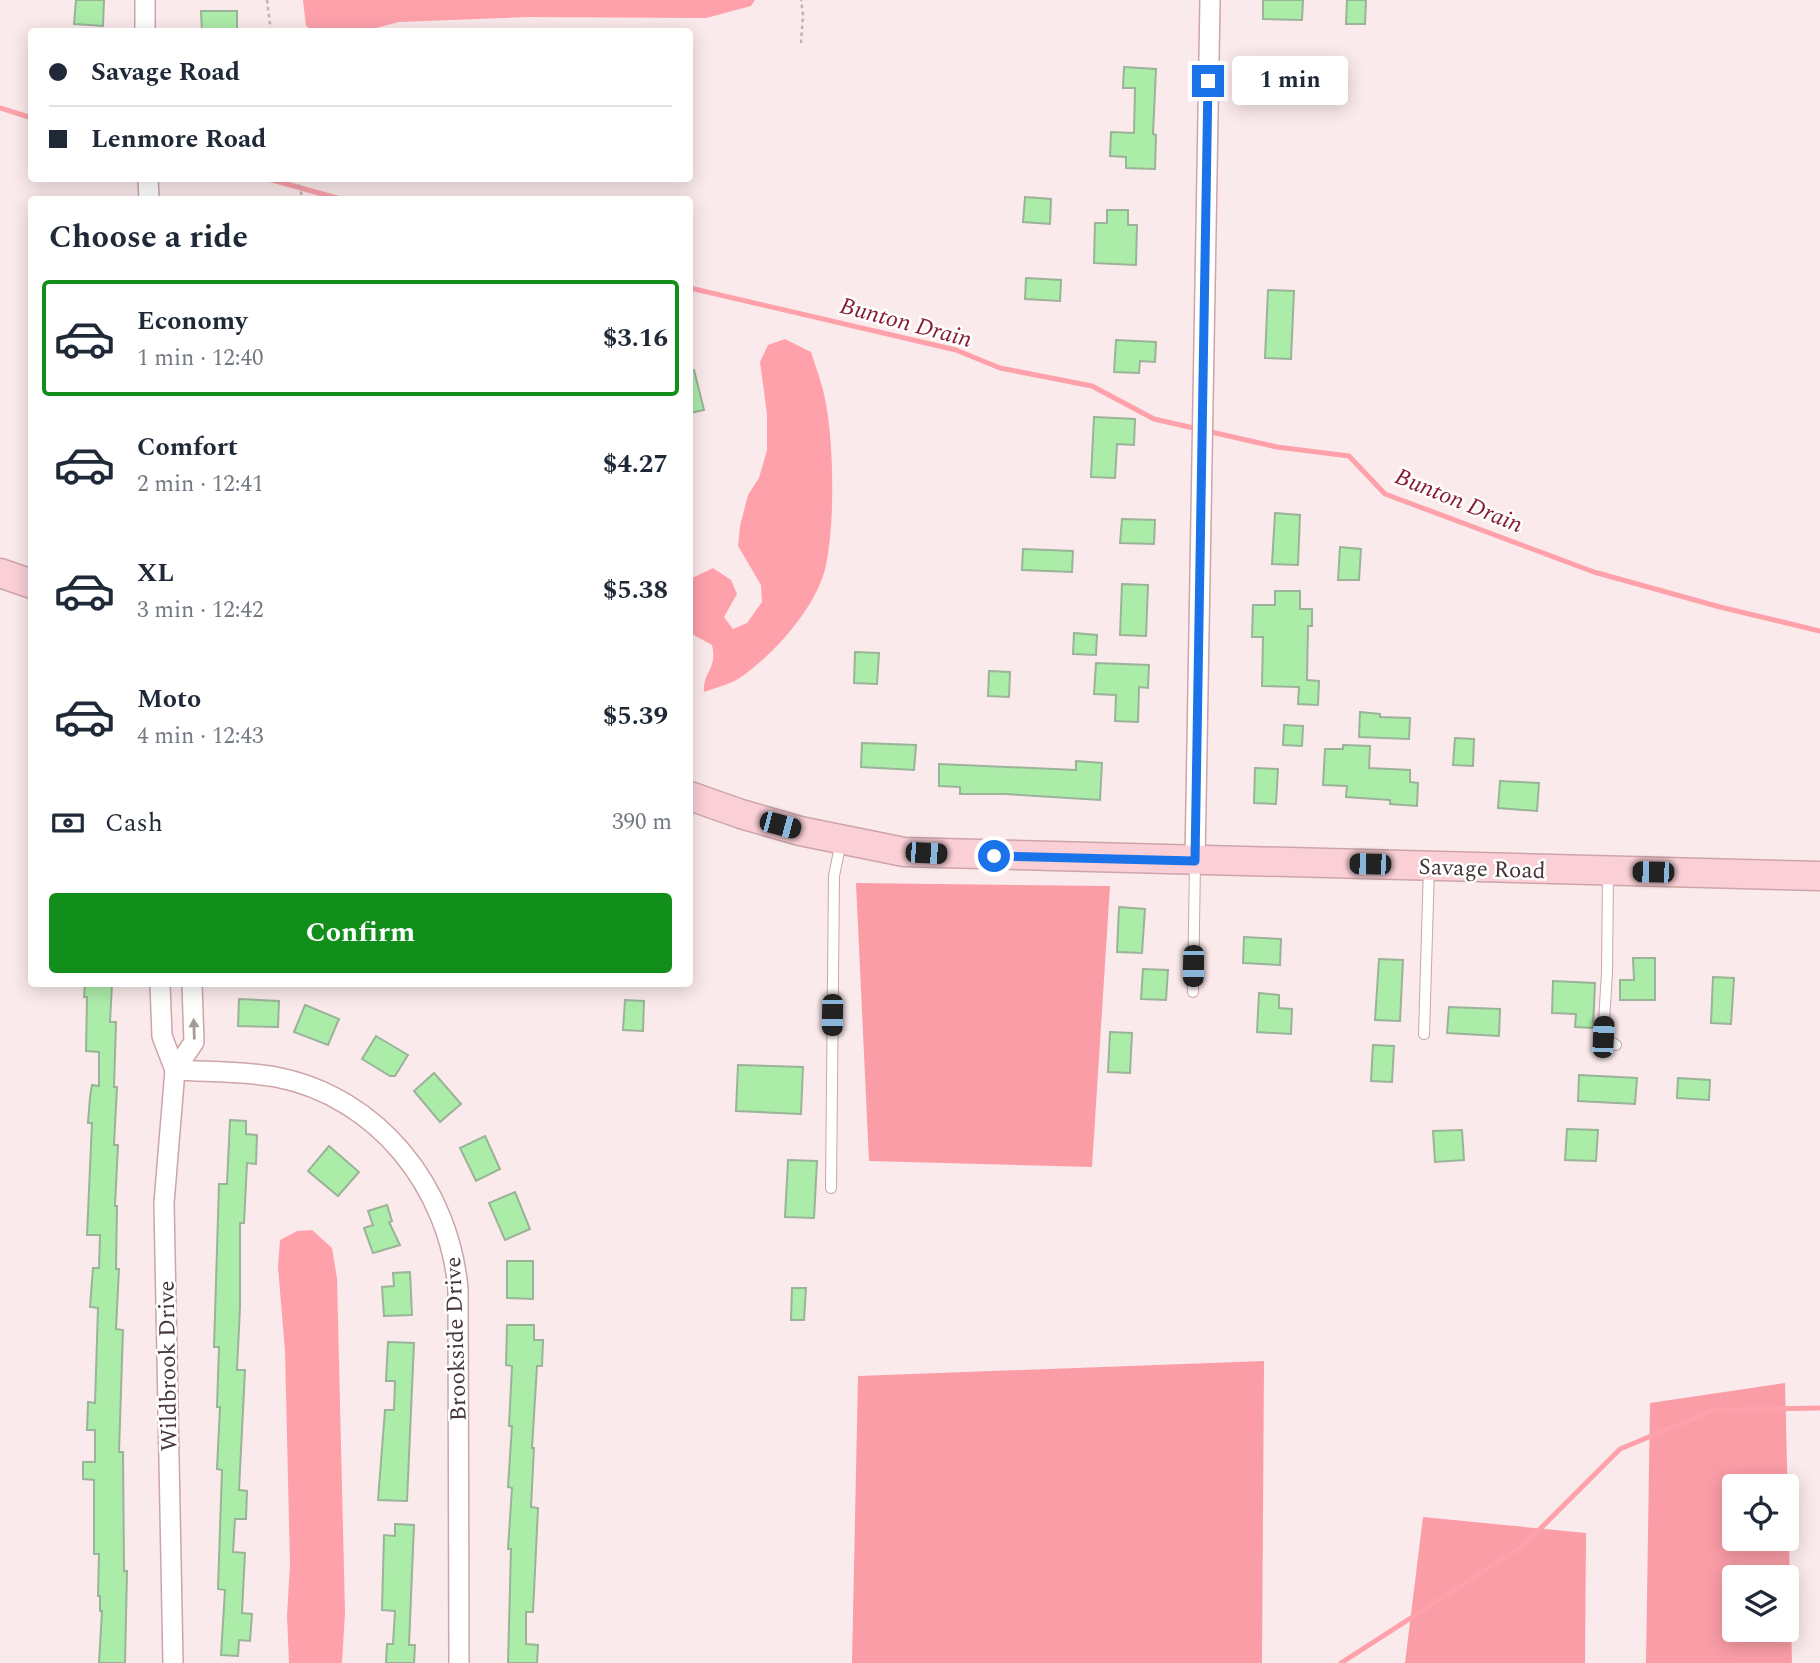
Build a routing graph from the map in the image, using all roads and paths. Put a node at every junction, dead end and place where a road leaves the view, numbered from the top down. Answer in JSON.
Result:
{"nodes":[{"id":1,"x":145,"y":0,"type":"edge"},
{"id":2,"x":267,"y":0,"type":"edge"},
{"id":3,"x":801,"y":0,"type":"edge"},
{"id":4,"x":1209,"y":0,"type":"edge"},
{"id":5,"x":145,"y":28,"type":"edge"},
{"id":6,"x":270,"y":28,"type":"edge"},
{"id":7,"x":801,"y":43,"type":"dead end"},
{"id":8,"x":0,"y":573,"type":"edge"},
{"id":9,"x":28,"y":583,"type":"edge"},
{"id":10,"x":693,"y":797,"type":"edge"},
{"id":11,"x":841,"y":841,"type":"junction"},
{"id":12,"x":1195,"y":861,"type":"junction"},
{"id":13,"x":1429,"y":866,"type":"junction"},
{"id":14,"x":1608,"y":871,"type":"junction"},
{"id":15,"x":1820,"y":876,"type":"edge"},
{"id":16,"x":160,"y":987,"type":"edge"},
{"id":17,"x":192,"y":987,"type":"edge"},
{"id":18,"x":1193,"y":992,"type":"dead end"},
{"id":19,"x":1424,"y":1034,"type":"dead end"},
{"id":20,"x":1616,"y":1045,"type":"dead end"},
{"id":21,"x":175,"y":1070,"type":"junction"},
{"id":22,"x":831,"y":1188,"type":"dead end"},
{"id":23,"x":173,"y":1663,"type":"edge"},
{"id":24,"x":459,"y":1663,"type":"edge"}],
"edges":[{"from":1,"to":5,"type":"street"},
{"from":2,"to":6,"type":"path"},
{"from":3,"to":7,"type":"path"},
{"from":4,"to":12,"type":"street"},
{"from":8,"to":9,"type":"street"},
{"from":10,"to":11,"type":"street","name":"Savage Road"},
{"from":11,"to":12,"type":"street","name":"Savage Road"},
{"from":11,"to":22,"type":"lane"},
{"from":12,"to":13,"type":"street","name":"Savage Road"},
{"from":12,"to":18,"type":"lane"},
{"from":13,"to":14,"type":"street","name":"Savage Road"},
{"from":13,"to":19,"type":"lane"},
{"from":14,"to":15,"type":"street","name":"Savage Road"},
{"from":14,"to":20,"type":"lane"},
{"from":16,"to":21,"type":"street","name":"Wildbrook Drive"},
{"from":21,"to":17,"type":"street","name":"Wildbrook Drive","one_way":true},
{"from":21,"to":23,"type":"street","name":"Wildbrook Drive"},
{"from":21,"to":24,"type":"street","name":"Brookside Drive"}]}
